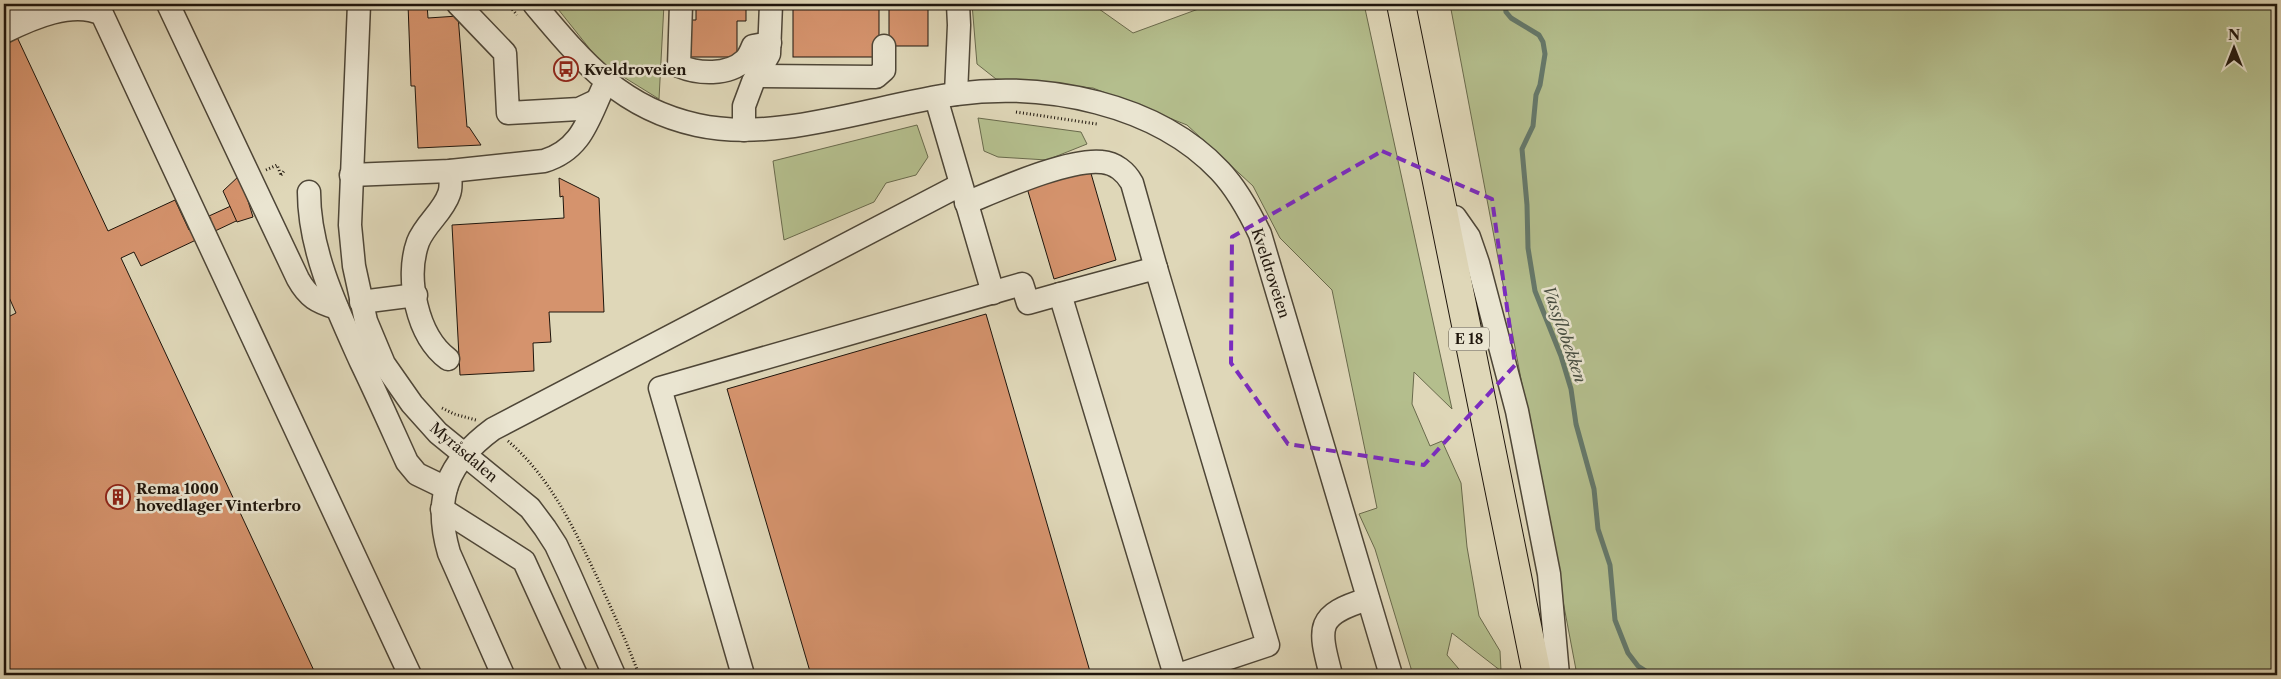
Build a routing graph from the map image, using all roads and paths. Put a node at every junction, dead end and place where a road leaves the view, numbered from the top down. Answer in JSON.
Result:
{"nodes":[{"id":1,"x":27,"y":4,"type":"edge"},
{"id":2,"x":168,"y":4,"type":"edge"},
{"id":3,"x":359,"y":4,"type":"edge"},
{"id":4,"x":458,"y":4,"type":"edge"},
{"id":5,"x":508,"y":4,"type":"edge"},
{"id":6,"x":682,"y":4,"type":"edge"},
{"id":7,"x":771,"y":4,"type":"edge"},
{"id":8,"x":958,"y":4,"type":"edge"},
{"id":9,"x":1401,"y":4,"type":"edge"},
{"id":10,"x":1412,"y":4,"type":"edge"},
{"id":11,"x":102,"y":9,"type":"edge"},
{"id":12,"x":527,"y":11,"type":"edge"},
{"id":13,"x":4,"y":14,"type":"edge"},
{"id":14,"x":4,"y":32,"type":"edge"},
{"id":15,"x":770,"y":43,"type":"junction"},
{"id":16,"x":884,"y":46,"type":"dead end"},
{"id":17,"x":756,"y":76,"type":"junction"},
{"id":18,"x":601,"y":91,"type":"junction"},
{"id":19,"x":946,"y":96,"type":"junction"},
{"id":20,"x":1014,"y":112,"type":"dead end"},
{"id":21,"x":1099,"y":125,"type":"dead end"},
{"id":22,"x":744,"y":130,"type":"junction"},
{"id":23,"x":284,"y":170,"type":"dead end"},
{"id":24,"x":450,"y":171,"type":"junction"},
{"id":25,"x":259,"y":173,"type":"dead end"},
{"id":26,"x":351,"y":175,"type":"junction"},
{"id":27,"x":309,"y":192,"type":"dead end"},
{"id":28,"x":963,"y":194,"type":"junction"},
{"id":29,"x":1455,"y":217,"type":"junction"},
{"id":30,"x":1156,"y":268,"type":"junction"},
{"id":31,"x":992,"y":293,"type":"junction"},
{"id":32,"x":1060,"y":294,"type":"junction"},
{"id":33,"x":416,"y":295,"type":"junction"},
{"id":34,"x":361,"y":302,"type":"junction"},
{"id":35,"x":337,"y":308,"type":"junction"},
{"id":36,"x":448,"y":359,"type":"dead end"},
{"id":37,"x":464,"y":455,"type":"junction"},
{"id":38,"x":444,"y":498,"type":"junction"},
{"id":39,"x":1368,"y":599,"type":"junction"},
{"id":40,"x":410,"y":675,"type":"edge"},
{"id":41,"x":503,"y":675,"type":"edge"},
{"id":42,"x":576,"y":675,"type":"edge"},
{"id":43,"x":614,"y":675,"type":"edge"},
{"id":44,"x":744,"y":675,"type":"edge"},
{"id":45,"x":1177,"y":675,"type":"edge"},
{"id":46,"x":1331,"y":675,"type":"edge"},
{"id":47,"x":1391,"y":675,"type":"edge"},
{"id":48,"x":1537,"y":675,"type":"edge"},
{"id":49,"x":1547,"y":675,"type":"edge"},
{"id":50,"x":1558,"y":675,"type":"edge"}],
"edges":[{"from":1,"to":13,"type":"street"},
{"from":2,"to":35,"type":"street"},
{"from":3,"to":26,"type":"street","name":"Myråsdalen"},
{"from":4,"to":18,"type":"street"},
{"from":5,"to":12,"type":"path"},
{"from":6,"to":15,"type":"street"},
{"from":7,"to":15,"type":"street"},
{"from":8,"to":19,"type":"street"},
{"from":9,"to":48,"type":"highway","number":"E 18"},
{"from":10,"to":29,"type":"highway","number":"E 18"},
{"from":11,"to":14,"type":"street"},
{"from":11,"to":40,"type":"street"},
{"from":12,"to":18,"type":"street","name":"Kveldroveien"},
{"from":15,"to":17,"type":"street"},
{"from":16,"to":17,"type":"street"},
{"from":17,"to":22,"type":"street"},
{"from":18,"to":22,"type":"street","name":"Kveldroveien"},
{"from":18,"to":24,"type":"street"},
{"from":19,"to":22,"type":"street","name":"Kveldroveien"},
{"from":19,"to":28,"type":"street"},
{"from":19,"to":39,"type":"street","name":"Kveldroveien"},
{"from":20,"to":21,"type":"path"},
{"from":23,"to":25,"type":"path"},
{"from":24,"to":26,"type":"street"},
{"from":24,"to":33,"type":"street"},
{"from":26,"to":34,"type":"street","name":"Myråsdalen"},
{"from":27,"to":35,"type":"street"},
{"from":28,"to":30,"type":"street"},
{"from":28,"to":31,"type":"street"},
{"from":28,"to":37,"type":"street"},
{"from":29,"to":49,"type":"highway","number":"E 18"},
{"from":29,"to":50,"type":"street"},
{"from":30,"to":32,"type":"street"},
{"from":30,"to":45,"type":"street"},
{"from":31,"to":32,"type":"street"},
{"from":31,"to":44,"type":"street"},
{"from":32,"to":45,"type":"street"},
{"from":33,"to":34,"type":"street"},
{"from":33,"to":36,"type":"street"},
{"from":34,"to":37,"type":"street","name":"Myråsdalen"},
{"from":35,"to":38,"type":"street"},
{"from":37,"to":38,"type":"street"},
{"from":37,"to":43,"type":"street","name":"Myråsdalen"},
{"from":38,"to":41,"type":"street"},
{"from":38,"to":42,"type":"street"},
{"from":39,"to":46,"type":"street"},
{"from":39,"to":47,"type":"street","name":"Kveldroveien"}]}
